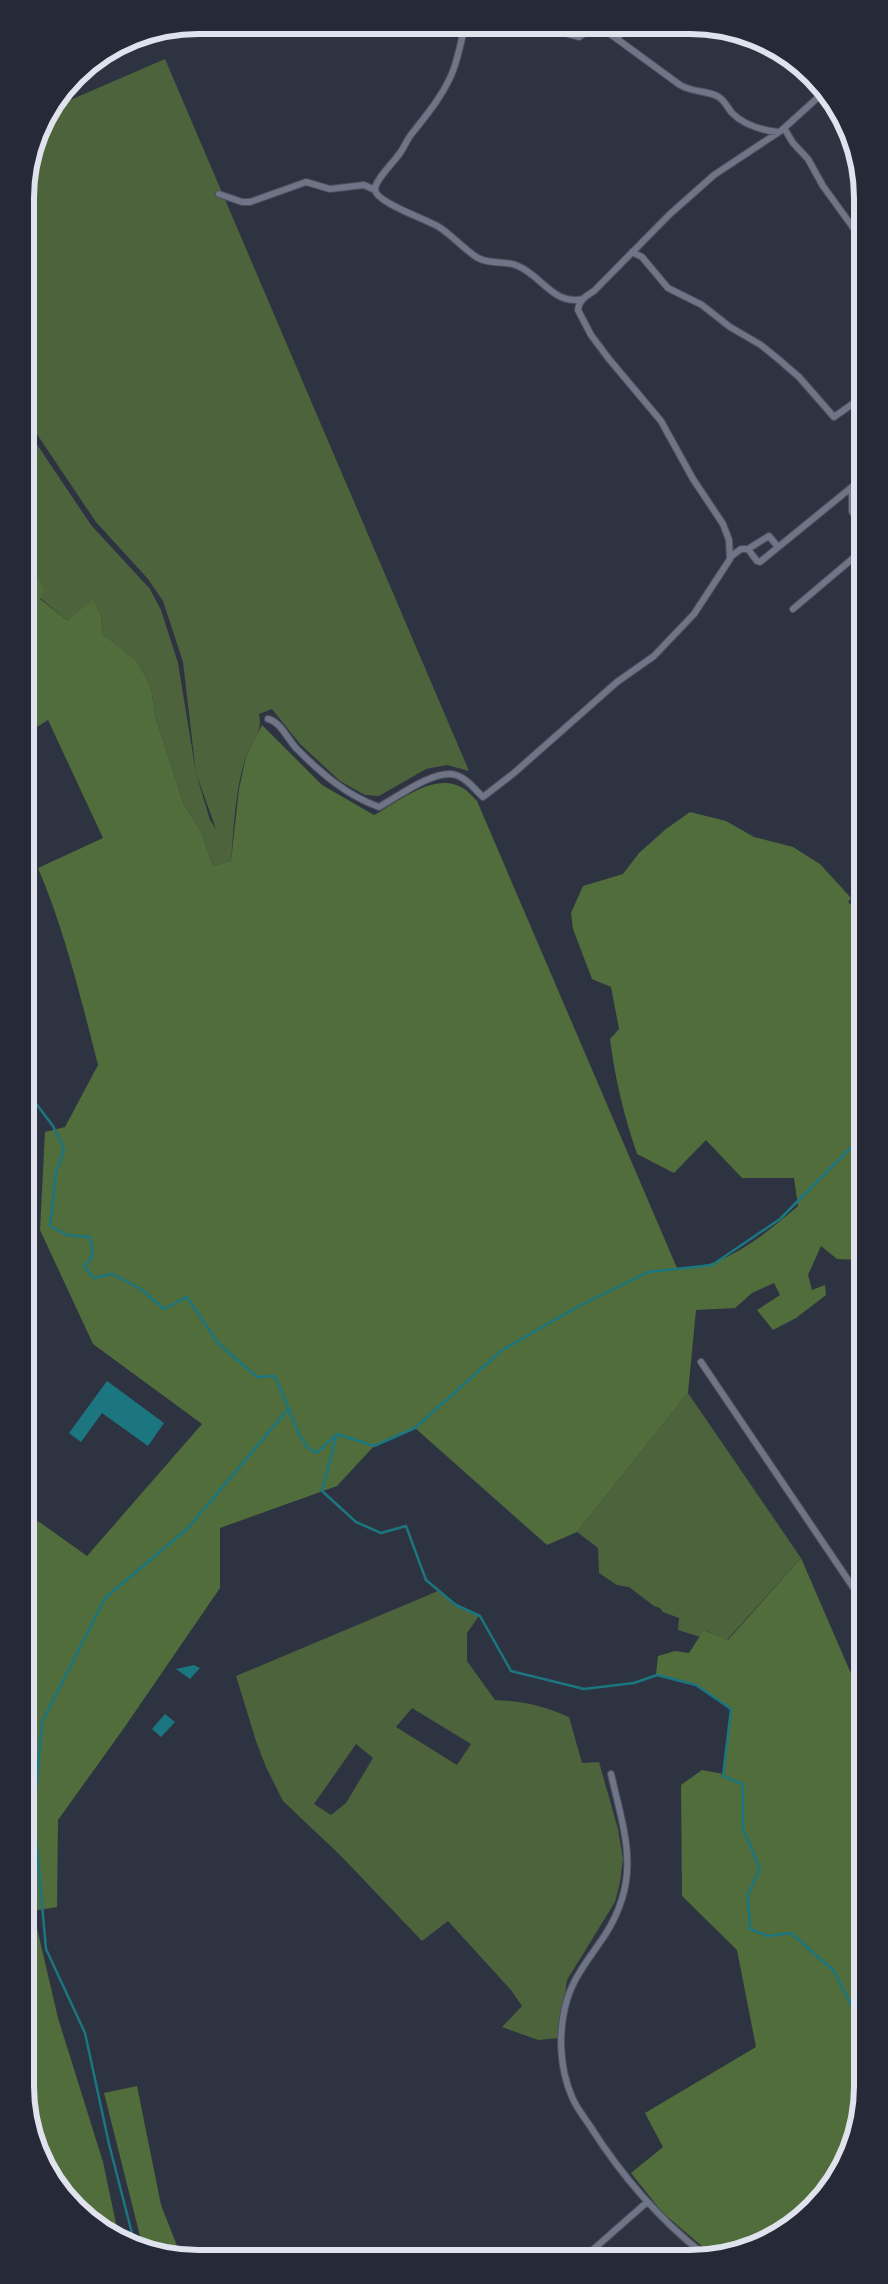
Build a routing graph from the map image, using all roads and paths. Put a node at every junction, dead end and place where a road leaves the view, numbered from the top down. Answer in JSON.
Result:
{"nodes":[{"id":1,"x":463,"y":34,"type":"edge"},
{"id":2,"x":568,"y":34,"type":"edge"},
{"id":3,"x":584,"y":34,"type":"edge"},
{"id":4,"x":610,"y":34,"type":"edge"},
{"id":5,"x":620,"y":34,"type":"edge"},
{"id":6,"x":618,"y":40,"type":"junction"},
{"id":7,"x":819,"y":97,"type":"edge"},
{"id":8,"x":784,"y":128,"type":"junction"},
{"id":9,"x":778,"y":132,"type":"junction"},
{"id":10,"x":375,"y":190,"type":"junction"},
{"id":11,"x":219,"y":194,"type":"dead end"},
{"id":12,"x":854,"y":229,"type":"edge"},
{"id":13,"x":632,"y":252,"type":"junction"},
{"id":14,"x":583,"y":299,"type":"junction"},
{"id":15,"x":854,"y":403,"type":"edge"},
{"id":16,"x":852,"y":488,"type":"joint"},
{"id":17,"x":854,"y":515,"type":"edge"},
{"id":18,"x":778,"y":547,"type":"junction"},
{"id":19,"x":748,"y":548,"type":"junction"},
{"id":20,"x":730,"y":557,"type":"junction"},
{"id":21,"x":854,"y":557,"type":"edge"},
{"id":22,"x":793,"y":609,"type":"dead end"},
{"id":23,"x":268,"y":719,"type":"dead end"},
{"id":24,"x":701,"y":1362,"type":"dead end"},
{"id":25,"x":854,"y":1589,"type":"edge"},
{"id":26,"x":611,"y":1774,"type":"dead end"},
{"id":27,"x":646,"y":2202,"type":"junction"},
{"id":28,"x":594,"y":2250,"type":"edge"},
{"id":29,"x":698,"y":2250,"type":"edge"}],
"edges":[{"from":1,"to":10,"type":"street"},
{"from":2,"to":3,"type":"street"},
{"from":4,"to":6,"type":"street"},
{"from":5,"to":6,"type":"street"},
{"from":6,"to":9,"type":"street"},
{"from":7,"to":8,"type":"street"},
{"from":8,"to":9,"type":"street"},
{"from":8,"to":12,"type":"street"},
{"from":9,"to":13,"type":"street"},
{"from":10,"to":11,"type":"street"},
{"from":10,"to":14,"type":"street"},
{"from":13,"to":14,"type":"street"},
{"from":13,"to":15,"type":"street"},
{"from":14,"to":20,"type":"street"},
{"from":16,"to":17,"type":"street"},
{"from":16,"to":18,"type":"street"},
{"from":18,"to":19,"type":"street"},
{"from":18,"to":19,"type":"street"},
{"from":19,"to":20,"type":"street"},
{"from":20,"to":23,"type":"street"},
{"from":21,"to":22,"type":"street"},
{"from":24,"to":25,"type":"street"},
{"from":26,"to":27,"type":"street"},
{"from":27,"to":28,"type":"street"},
{"from":27,"to":29,"type":"street"}]}
